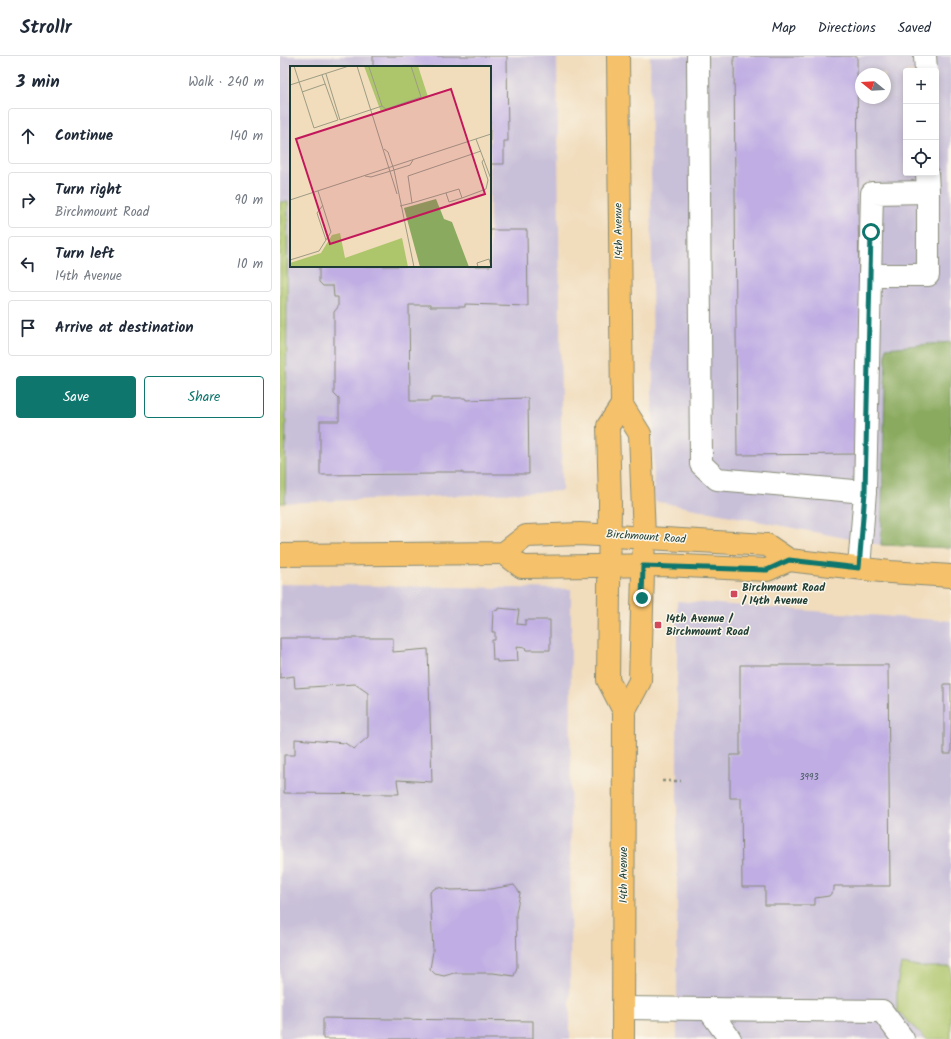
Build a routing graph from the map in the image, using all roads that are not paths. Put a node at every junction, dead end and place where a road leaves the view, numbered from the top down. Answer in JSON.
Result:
{"nodes":[{"id":1,"x":618,"y":56,"type":"edge"},
{"id":2,"x":698,"y":56,"type":"edge"},
{"id":3,"x":925,"y":56,"type":"edge"},
{"id":4,"x":926,"y":68,"type":"edge"},
{"id":5,"x":928,"y":183,"type":"edge"},
{"id":6,"x":870,"y":275,"type":"junction"},
{"id":7,"x":622,"y":405,"type":"junction"},
{"id":8,"x":865,"y":492,"type":"junction"},
{"id":9,"x":609,"y":535,"type":"junction"},
{"id":10,"x":644,"y":536,"type":"junction"},
{"id":11,"x":504,"y":553,"type":"junction"},
{"id":12,"x":280,"y":555,"type":"edge"},
{"id":13,"x":789,"y":560,"type":"junction"},
{"id":14,"x":610,"y":566,"type":"junction"},
{"id":15,"x":643,"y":566,"type":"junction"},
{"id":16,"x":859,"y":568,"type":"junction"},
{"id":17,"x":951,"y":576,"type":"edge"},
{"id":18,"x":624,"y":711,"type":"junction"},
{"id":19,"x":623,"y":1008,"type":"junction"},
{"id":20,"x":709,"y":1010,"type":"junction"},
{"id":21,"x":623,"y":1039,"type":"edge"},
{"id":22,"x":730,"y":1039,"type":"edge"},
{"id":23,"x":904,"y":1039,"type":"edge"}],
"edges":[{"from":1,"to":7,"type":"main road","name":"14th Avenue"},
{"from":2,"to":8,"type":"lane"},
{"from":3,"to":4,"type":"lane"},
{"from":5,"to":6,"type":"lane"},
{"from":5,"to":6,"type":"lane"},
{"from":6,"to":8,"type":"lane"},
{"from":7,"to":9,"type":"main road","name":"14th Avenue"},
{"from":7,"to":10,"type":"main road","name":"14th Avenue"},
{"from":8,"to":16,"type":"lane"},
{"from":9,"to":10,"type":"main road","name":"Birchmount Road"},
{"from":9,"to":11,"type":"main road","name":"Birchmount Road"},
{"from":9,"to":14,"type":"main road","name":"14th Avenue"},
{"from":10,"to":13,"type":"main road","name":"Birchmount Road"},
{"from":10,"to":15,"type":"main road","name":"14th Avenue"},
{"from":11,"to":12,"type":"main road"},
{"from":11,"to":14,"type":"main road"},
{"from":13,"to":15,"type":"main road"},
{"from":13,"to":16,"type":"main road","name":"Birchmount Road"},
{"from":14,"to":15,"type":"main road"},
{"from":14,"to":18,"type":"main road","name":"14th Avenue"},
{"from":15,"to":18,"type":"main road","name":"14th Avenue"},
{"from":16,"to":17,"type":"main road","name":"Birchmount Road"},
{"from":18,"to":19,"type":"main road","name":"14th Avenue"},
{"from":19,"to":20,"type":"lane"},
{"from":19,"to":21,"type":"main road","name":"14th Avenue"},
{"from":20,"to":22,"type":"lane"},
{"from":20,"to":23,"type":"lane"}]}
